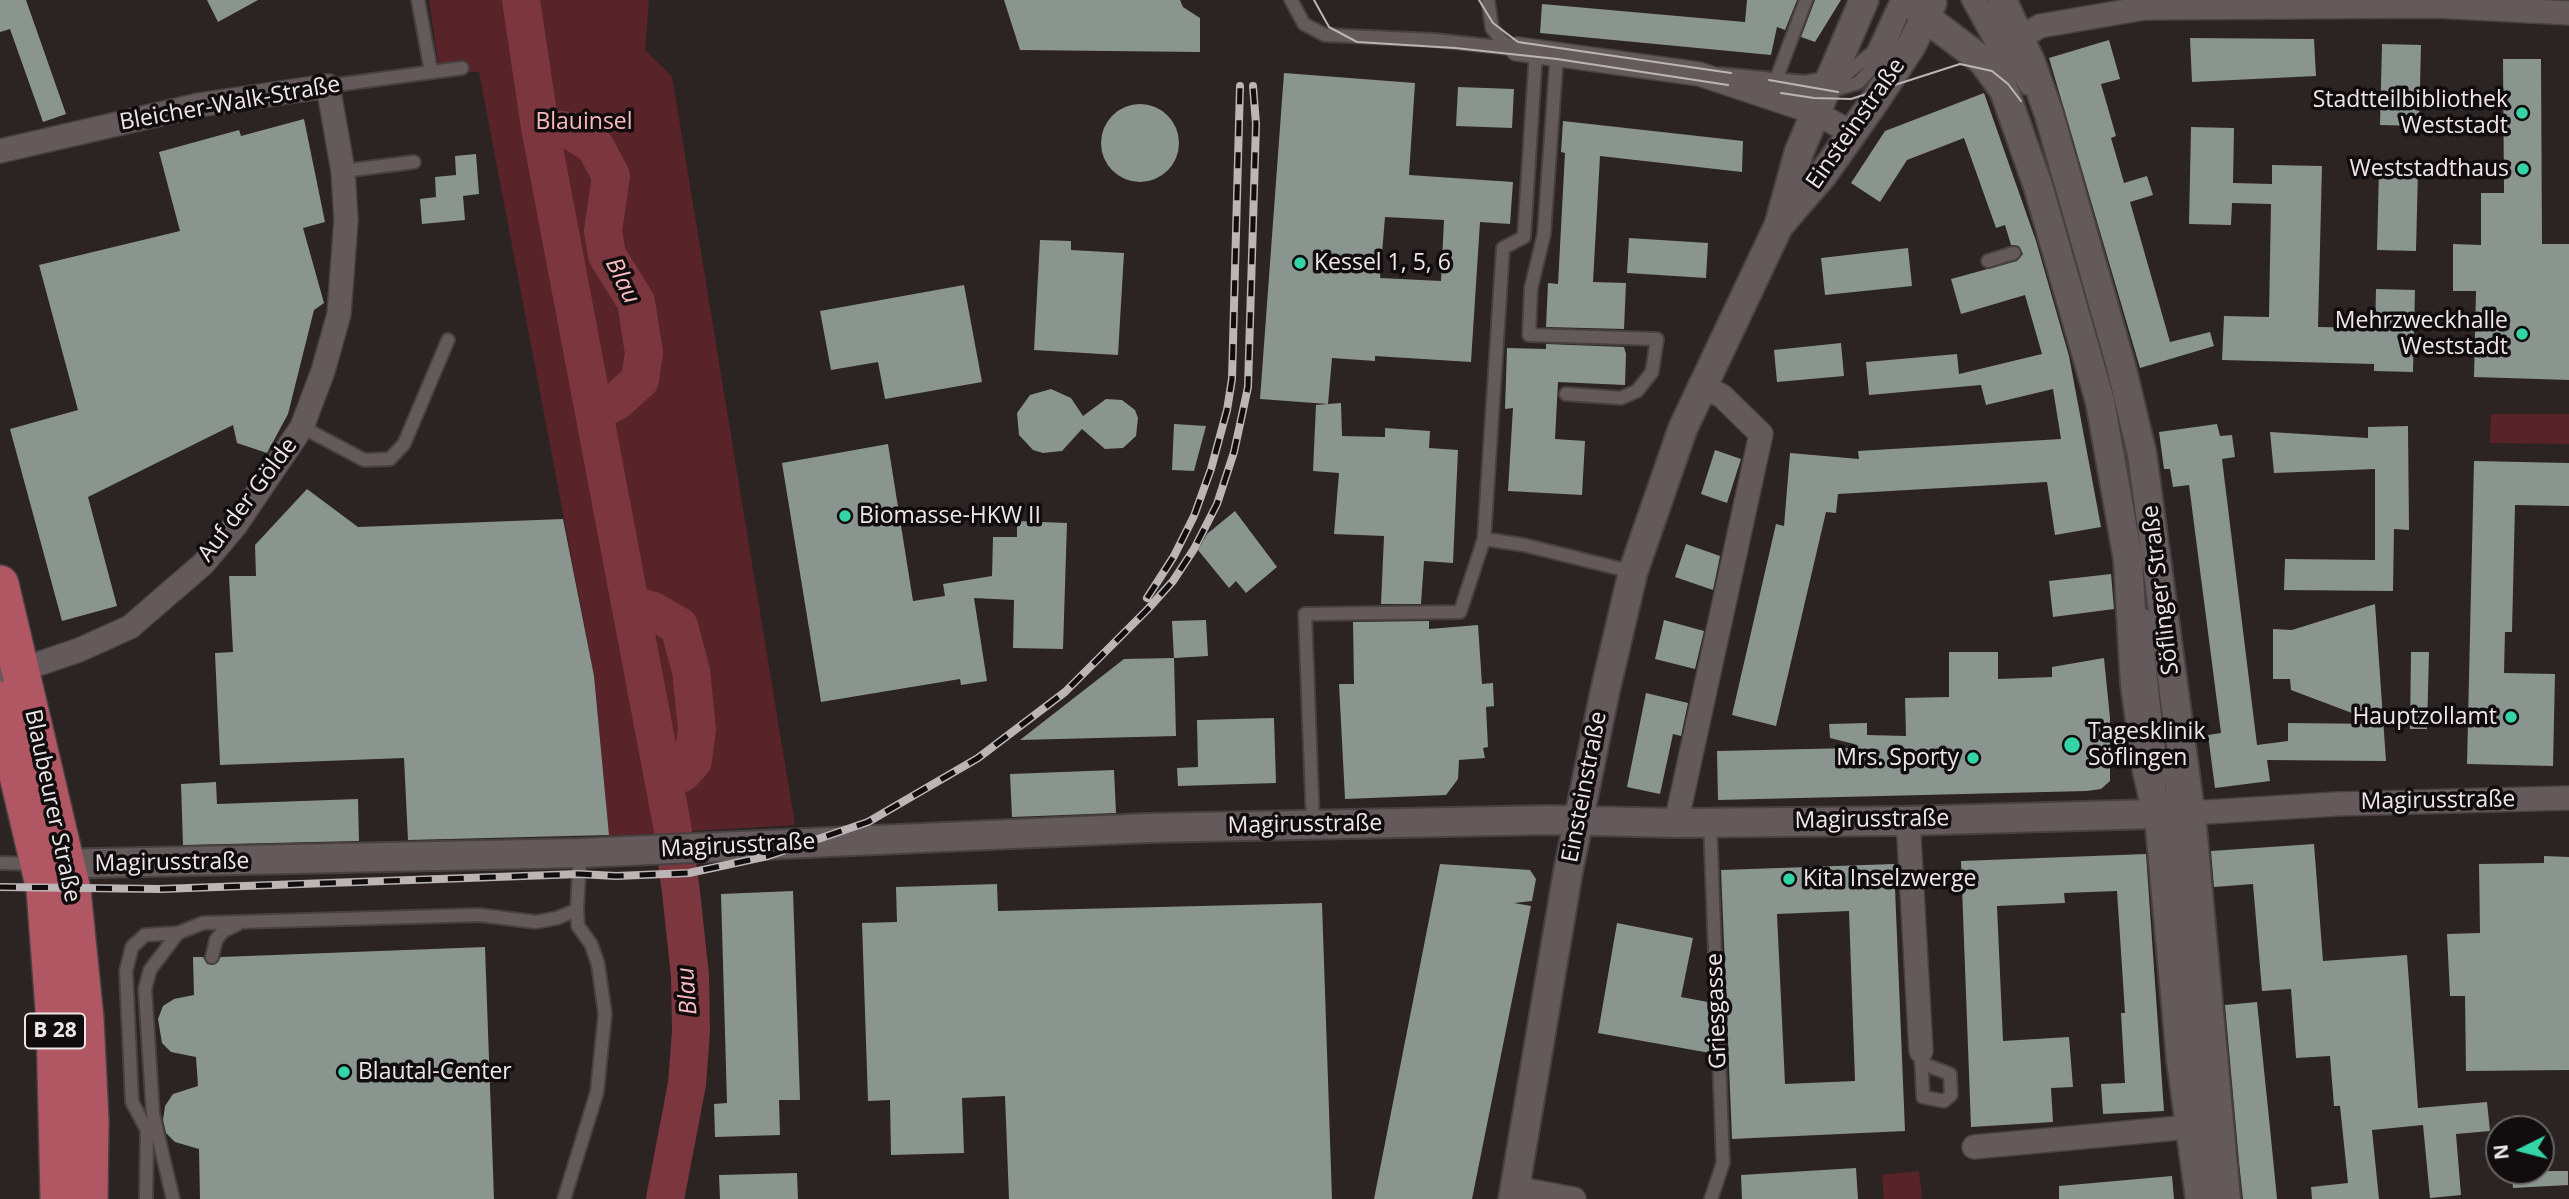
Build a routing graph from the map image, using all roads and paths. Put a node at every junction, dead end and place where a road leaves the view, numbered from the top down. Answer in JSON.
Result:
{"nodes":[{"id":1,"x":418,"y":0,"type":"edge"},
{"id":2,"x":1488,"y":0,"type":"edge"},
{"id":3,"x":1806,"y":0,"type":"edge"},
{"id":4,"x":1864,"y":0,"type":"edge"},
{"id":5,"x":1896,"y":0,"type":"edge"},
{"id":6,"x":1968,"y":0,"type":"edge"},
{"id":7,"x":1980,"y":0,"type":"edge"},
{"id":8,"x":2002,"y":0,"type":"edge"},
{"id":9,"x":1291,"y":2,"type":"edge"},
{"id":10,"x":1919,"y":5,"type":"edge"},
{"id":11,"x":2569,"y":13,"type":"edge"},
{"id":12,"x":1998,"y":47,"type":"junction"},
{"id":13,"x":1537,"y":51,"type":"junction"},
{"id":14,"x":462,"y":68,"type":"dead end"},
{"id":15,"x":431,"y":71,"type":"junction"},
{"id":16,"x":1699,"y":74,"type":"junction"},
{"id":17,"x":328,"y":86,"type":"junction"},
{"id":18,"x":1772,"y":89,"type":"junction"},
{"id":19,"x":2011,"y":92,"type":"junction"},
{"id":20,"x":1823,"y":95,"type":"junction"},
{"id":21,"x":1852,"y":133,"type":"junction"},
{"id":22,"x":0,"y":151,"type":"edge"},
{"id":23,"x":414,"y":162,"type":"dead end"},
{"id":24,"x":343,"y":171,"type":"junction"},
{"id":25,"x":1779,"y":225,"type":"junction"},
{"id":26,"x":2014,"y":253,"type":"dead end"},
{"id":27,"x":1989,"y":261,"type":"dead end"},
{"id":28,"x":448,"y":340,"type":"dead end"},
{"id":29,"x":1700,"y":386,"type":"junction"},
{"id":30,"x":1566,"y":394,"type":"dead end"},
{"id":31,"x":302,"y":427,"type":"junction"},
{"id":32,"x":1484,"y":539,"type":"junction"},
{"id":33,"x":1633,"y":572,"type":"junction"},
{"id":34,"x":0,"y":584,"type":"edge"},
{"id":35,"x":11,"y":674,"type":"edge"},
{"id":36,"x":0,"y":700,"type":"edge"},
{"id":37,"x":2569,"y":798,"type":"edge"},
{"id":38,"x":2172,"y":815,"type":"junction"},
{"id":39,"x":1579,"y":820,"type":"junction"},
{"id":40,"x":1908,"y":820,"type":"junction"},
{"id":41,"x":1710,"y":822,"type":"junction"},
{"id":42,"x":1676,"y":823,"type":"junction"},
{"id":43,"x":1313,"y":824,"type":"junction"},
{"id":44,"x":580,"y":853,"type":"junction"},
{"id":45,"x":0,"y":863,"type":"edge"},
{"id":46,"x":55,"y":865,"type":"junction"},
{"id":47,"x":577,"y":910,"type":"junction"},
{"id":48,"x":244,"y":922,"type":"junction"},
{"id":49,"x":178,"y":933,"type":"junction"},
{"id":50,"x":212,"y":957,"type":"dead end"},
{"id":51,"x":70,"y":1021,"type":"junction"},
{"id":52,"x":1921,"y":1056,"type":"dead end"},
{"id":53,"x":131,"y":1076,"type":"junction"},
{"id":54,"x":139,"y":1096,"type":"dead end"},
{"id":55,"x":2190,"y":1127,"type":"junction"},
{"id":56,"x":1974,"y":1147,"type":"dead end"},
{"id":57,"x":1514,"y":1194,"type":"edge"},
{"id":58,"x":59,"y":1199,"type":"edge"},
{"id":59,"x":89,"y":1199,"type":"edge"},
{"id":60,"x":146,"y":1199,"type":"edge"},
{"id":61,"x":173,"y":1199,"type":"edge"},
{"id":62,"x":564,"y":1199,"type":"edge"},
{"id":63,"x":1574,"y":1199,"type":"edge"},
{"id":64,"x":1711,"y":1199,"type":"edge"},
{"id":65,"x":2202,"y":1199,"type":"edge"},
{"id":66,"x":2214,"y":1199,"type":"edge"},
{"id":67,"x":2226,"y":1199,"type":"edge"}],
"edges":[{"from":1,"to":15,"type":"lane"},
{"from":2,"to":13,"type":"lane"},
{"from":3,"to":18,"type":"lane"},
{"from":4,"to":20,"type":"street","name":"Einsteinstraße"},
{"from":5,"to":20,"type":"lane"},
{"from":6,"to":12,"type":"lane"},
{"from":7,"to":12,"type":"lane"},
{"from":8,"to":12,"type":"street","name":"Söflinger Straße"},
{"from":9,"to":13,"type":"lane"},
{"from":10,"to":12,"type":"street","name":"Söflinger Straße"},
{"from":10,"to":20,"type":"lane"},
{"from":10,"to":21,"type":"street","name":"Einsteinstraße"},
{"from":11,"to":12,"type":"street"},
{"from":12,"to":19,"type":"street","name":"Söflinger Straße"},
{"from":12,"to":38,"type":"street","name":"Söflinger Straße"},
{"from":13,"to":16,"type":"street"},
{"from":13,"to":30,"type":"lane"},
{"from":13,"to":32,"type":"lane"},
{"from":14,"to":15,"type":"lane","name":"Bleicher-Walk-Straße"},
{"from":15,"to":17,"type":"lane","name":"Bleicher-Walk-Straße"},
{"from":16,"to":18,"type":"street"},
{"from":16,"to":18,"type":"lane"},
{"from":17,"to":22,"type":"street","name":"Bleicher-Walk-Straße"},
{"from":17,"to":24,"type":"street","name":"Auf der Gölde"},
{"from":18,"to":20,"type":"street"},
{"from":18,"to":20,"type":"lane"},
{"from":19,"to":38,"type":"lane"},
{"from":19,"to":38,"type":"street","name":"Söflinger Straße"},
{"from":20,"to":21,"type":"street"},
{"from":20,"to":25,"type":"street","name":"Einsteinstraße"},
{"from":21,"to":25,"type":"street","name":"Einsteinstraße"},
{"from":23,"to":24,"type":"lane"},
{"from":24,"to":31,"type":"street","name":"Auf der Gölde"},
{"from":25,"to":29,"type":"street","name":"Einsteinstraße"},
{"from":26,"to":27,"type":"lane"},
{"from":28,"to":31,"type":"lane"},
{"from":29,"to":33,"type":"street","name":"Einsteinstraße"},
{"from":29,"to":42,"type":"street"},
{"from":31,"to":35,"type":"street","name":"Auf der Gölde"},
{"from":32,"to":33,"type":"lane"},
{"from":32,"to":43,"type":"lane"},
{"from":33,"to":39,"type":"street","name":"Einsteinstraße"},
{"from":34,"to":35,"type":"main road","name":"Blaubeurer Straße","number":"B 28"},
{"from":35,"to":46,"type":"main road","name":"Blaubeurer Straße","number":"B 28"},
{"from":36,"to":46,"type":"main road","name":"Blaubeurer Straße","number":"B 28"},
{"from":37,"to":38,"type":"street","name":"Magirusstraße"},
{"from":38,"to":40,"type":"street","name":"Magirusstraße"},
{"from":38,"to":55,"type":"street","name":"Söflinger Straße"},
{"from":38,"to":65,"type":"lane"},
{"from":38,"to":66,"type":"lane"},
{"from":38,"to":67,"type":"street","name":"Söflinger Straße"},
{"from":39,"to":42,"type":"street","name":"Magirusstraße"},
{"from":39,"to":43,"type":"street","name":"Magirusstraße"},
{"from":39,"to":57,"type":"street","name":"Einsteinstraße"},
{"from":40,"to":41,"type":"street","name":"Magirusstraße"},
{"from":40,"to":52,"type":"street"},
{"from":41,"to":42,"type":"street","name":"Magirusstraße"},
{"from":41,"to":64,"type":"lane","name":"Griesgasse"},
{"from":43,"to":44,"type":"street","name":"Magirusstraße"},
{"from":44,"to":46,"type":"street","name":"Magirusstraße"},
{"from":44,"to":47,"type":"lane"},
{"from":45,"to":46,"type":"lane"},
{"from":46,"to":51,"type":"main road","name":"Blaubeurer Straße","number":"B 28"},
{"from":47,"to":48,"type":"lane"},
{"from":47,"to":62,"type":"lane"},
{"from":48,"to":49,"type":"lane"},
{"from":48,"to":50,"type":"lane"},
{"from":49,"to":53,"type":"lane"},
{"from":49,"to":61,"type":"lane"},
{"from":51,"to":58,"type":"main road","name":"Blaubeurer Straße","number":"B 28"},
{"from":51,"to":59,"type":"main road","name":"Blaubeurer Straße","number":"B 28"},
{"from":53,"to":54,"type":"lane"},
{"from":53,"to":60,"type":"lane"},
{"from":55,"to":56,"type":"street"},
{"from":55,"to":65,"type":"street","name":"Söflinger Straße"},
{"from":57,"to":63,"type":"street"}]}
